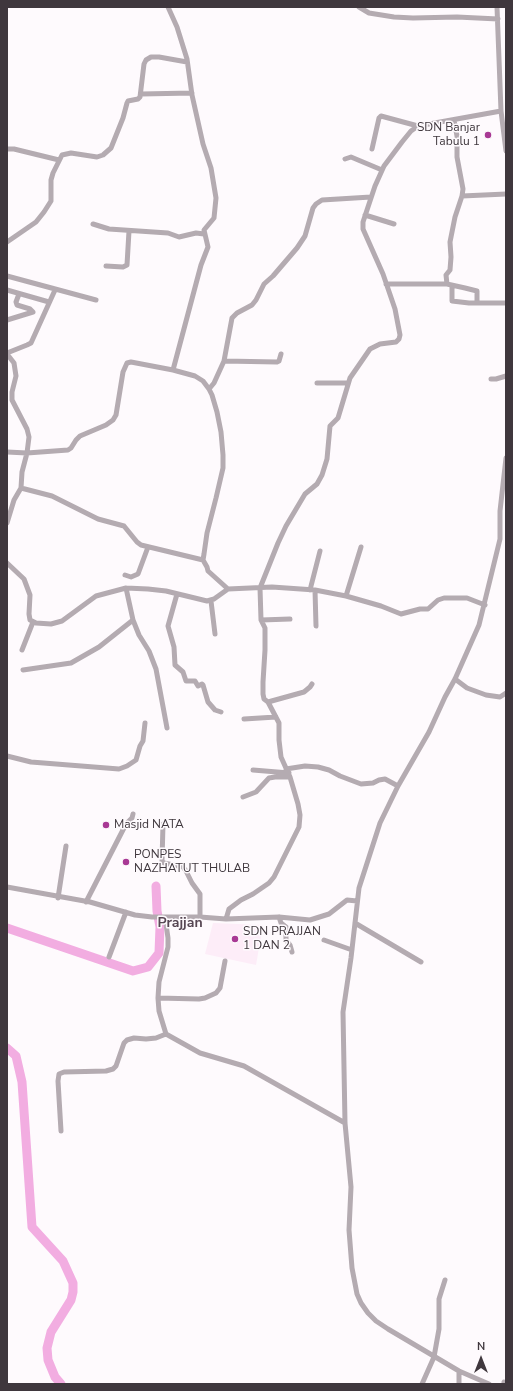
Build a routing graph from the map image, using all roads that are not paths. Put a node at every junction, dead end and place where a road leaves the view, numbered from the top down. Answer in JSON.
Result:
{"nodes":[{"id":1,"x":168,"y":7,"type":"edge"},
{"id":2,"x":359,"y":7,"type":"edge"},
{"id":3,"x":497,"y":7,"type":"edge"},
{"id":4,"x":498,"y":18,"type":"junction"},
{"id":5,"x":187,"y":62,"type":"junction"},
{"id":6,"x":192,"y":93,"type":"junction"},
{"id":7,"x":141,"y":94,"type":"junction"},
{"id":8,"x":501,"y":111,"type":"junction"},
{"id":9,"x":454,"y":120,"type":"junction"},
{"id":10,"x":418,"y":126,"type":"junction"},
{"id":11,"x":7,"y":149,"type":"edge"},
{"id":12,"x":372,"y":149,"type":"dead end"},
{"id":13,"x":506,"y":149,"type":"edge"},
{"id":14,"x":345,"y":159,"type":"dead end"},
{"id":15,"x":59,"y":160,"type":"junction"},
{"id":16,"x":382,"y":170,"type":"junction"},
{"id":17,"x":506,"y":194,"type":"edge"},
{"id":18,"x":462,"y":196,"type":"junction"},
{"id":19,"x":371,"y":197,"type":"junction"},
{"id":20,"x":365,"y":215,"type":"junction"},
{"id":21,"x":93,"y":224,"type":"dead end"},
{"id":22,"x":394,"y":224,"type":"dead end"},
{"id":23,"x":129,"y":231,"type":"junction"},
{"id":24,"x":204,"y":234,"type":"junction"},
{"id":25,"x":7,"y":242,"type":"edge"},
{"id":26,"x":106,"y":266,"type":"dead end"},
{"id":27,"x":7,"y":276,"type":"edge"},
{"id":28,"x":386,"y":284,"type":"junction"},
{"id":29,"x":449,"y":285,"type":"junction"},
{"id":30,"x":7,"y":290,"type":"edge"},
{"id":31,"x":55,"y":290,"type":"junction"},
{"id":32,"x":19,"y":294,"type":"junction"},
{"id":33,"x":96,"y":300,"type":"dead end"},
{"id":34,"x":49,"y":302,"type":"junction"},
{"id":35,"x":477,"y":303,"type":"junction"},
{"id":36,"x":506,"y":303,"type":"edge"},
{"id":37,"x":7,"y":320,"type":"edge"},
{"id":38,"x":7,"y":354,"type":"edge"},
{"id":39,"x":281,"y":354,"type":"dead end"},
{"id":40,"x":224,"y":361,"type":"junction"},
{"id":41,"x":173,"y":370,"type":"junction"},
{"id":42,"x":506,"y":376,"type":"edge"},
{"id":43,"x":491,"y":379,"type":"dead end"},
{"id":44,"x":317,"y":383,"type":"dead end"},
{"id":45,"x":348,"y":383,"type":"junction"},
{"id":46,"x":209,"y":389,"type":"junction"},
{"id":47,"x":7,"y":452,"type":"edge"},
{"id":48,"x":27,"y":453,"type":"junction"},
{"id":49,"x":506,"y":458,"type":"edge"},
{"id":50,"x":21,"y":488,"type":"junction"},
{"id":51,"x":7,"y":523,"type":"edge"},
{"id":52,"x":148,"y":547,"type":"junction"},
{"id":53,"x":361,"y":547,"type":"dead end"},
{"id":54,"x":320,"y":551,"type":"dead end"},
{"id":55,"x":203,"y":560,"type":"junction"},
{"id":56,"x":7,"y":563,"type":"edge"},
{"id":57,"x":125,"y":575,"type":"dead end"},
{"id":58,"x":126,"y":588,"type":"junction"},
{"id":59,"x":260,"y":588,"type":"junction"},
{"id":60,"x":228,"y":589,"type":"junction"},
{"id":61,"x":312,"y":590,"type":"junction"},
{"id":62,"x":176,"y":594,"type":"junction"},
{"id":63,"x":346,"y":596,"type":"junction"},
{"id":64,"x":211,"y":601,"type":"junction"},
{"id":65,"x":485,"y":605,"type":"junction"},
{"id":66,"x":290,"y":619,"type":"dead end"},
{"id":67,"x":133,"y":620,"type":"junction"},
{"id":68,"x":261,"y":620,"type":"junction"},
{"id":69,"x":33,"y":622,"type":"junction"},
{"id":70,"x":316,"y":626,"type":"dead end"},
{"id":71,"x":215,"y":634,"type":"dead end"},
{"id":72,"x":22,"y":650,"type":"dead end"},
{"id":73,"x":23,"y":670,"type":"dead end"},
{"id":74,"x":455,"y":679,"type":"junction"},
{"id":75,"x":312,"y":684,"type":"dead end"},
{"id":76,"x":506,"y":693,"type":"edge"},
{"id":77,"x":268,"y":702,"type":"junction"},
{"id":78,"x":220,"y":712,"type":"dead end"},
{"id":79,"x":276,"y":718,"type":"junction"},
{"id":80,"x":244,"y":719,"type":"dead end"},
{"id":81,"x":145,"y":723,"type":"dead end"},
{"id":82,"x":167,"y":728,"type":"dead end"},
{"id":83,"x":7,"y":756,"type":"edge"},
{"id":84,"x":253,"y":770,"type":"dead end"},
{"id":85,"x":288,"y":773,"type":"junction"},
{"id":86,"x":398,"y":786,"type":"junction"},
{"id":87,"x":243,"y":797,"type":"dead end"},
{"id":88,"x":133,"y":814,"type":"dead end"},
{"id":89,"x":163,"y":824,"type":"dead end"},
{"id":90,"x":66,"y":846,"type":"dead end"},
{"id":91,"x":7,"y":888,"type":"edge"},
{"id":92,"x":58,"y":898,"type":"junction"},
{"id":93,"x":357,"y":901,"type":"junction"},
{"id":94,"x":86,"y":902,"type":"junction"},
{"id":95,"x":126,"y":912,"type":"junction"},
{"id":96,"x":163,"y":917,"type":"junction"},
{"id":97,"x":200,"y":917,"type":"junction"},
{"id":98,"x":279,"y":917,"type":"junction"},
{"id":99,"x":226,"y":919,"type":"junction"},
{"id":100,"x":355,"y":923,"type":"junction"},
{"id":101,"x":324,"y":940,"type":"dead end"},
{"id":102,"x":352,"y":950,"type":"junction"},
{"id":103,"x":292,"y":952,"type":"dead end"},
{"id":104,"x":109,"y":957,"type":"dead end"},
{"id":105,"x":225,"y":961,"type":"dead end"},
{"id":106,"x":421,"y":962,"type":"dead end"},
{"id":107,"x":158,"y":998,"type":"junction"},
{"id":108,"x":166,"y":1034,"type":"junction"},
{"id":109,"x":345,"y":1123,"type":"junction"},
{"id":110,"x":61,"y":1131,"type":"dead end"},
{"id":111,"x":445,"y":1280,"type":"dead end"},
{"id":112,"x":434,"y":1357,"type":"junction"},
{"id":113,"x":459,"y":1371,"type":"junction"},
{"id":114,"x":422,"y":1384,"type":"edge"},
{"id":115,"x":459,"y":1384,"type":"edge"},
{"id":116,"x":489,"y":1384,"type":"edge"}],
"edges":[{"from":1,"to":5,"type":"street"},
{"from":2,"to":4,"type":"street"},
{"from":3,"to":4,"type":"street"},
{"from":4,"to":8,"type":"street"},
{"from":5,"to":6,"type":"street"},
{"from":5,"to":7,"type":"street"},
{"from":6,"to":7,"type":"street"},
{"from":6,"to":24,"type":"street"},
{"from":7,"to":15,"type":"street"},
{"from":8,"to":9,"type":"street"},
{"from":8,"to":13,"type":"street"},
{"from":9,"to":10,"type":"street"},
{"from":9,"to":18,"type":"street"},
{"from":10,"to":12,"type":"street"},
{"from":10,"to":16,"type":"street"},
{"from":11,"to":15,"type":"street"},
{"from":14,"to":16,"type":"street"},
{"from":15,"to":25,"type":"street"},
{"from":16,"to":19,"type":"street"},
{"from":17,"to":18,"type":"street"},
{"from":18,"to":29,"type":"street"},
{"from":19,"to":20,"type":"street"},
{"from":19,"to":40,"type":"street"},
{"from":20,"to":22,"type":"street"},
{"from":20,"to":28,"type":"street"},
{"from":21,"to":23,"type":"street"},
{"from":23,"to":24,"type":"street"},
{"from":23,"to":26,"type":"street"},
{"from":24,"to":41,"type":"street"},
{"from":27,"to":31,"type":"street"},
{"from":28,"to":29,"type":"street"},
{"from":28,"to":45,"type":"street"},
{"from":29,"to":35,"type":"street"},
{"from":29,"to":35,"type":"street"},
{"from":30,"to":32,"type":"street"},
{"from":31,"to":33,"type":"street"},
{"from":31,"to":34,"type":"street"},
{"from":32,"to":34,"type":"street"},
{"from":32,"to":37,"type":"street"},
{"from":34,"to":38,"type":"street"},
{"from":35,"to":36,"type":"street"},
{"from":38,"to":48,"type":"street"},
{"from":39,"to":40,"type":"street"},
{"from":40,"to":46,"type":"street"},
{"from":41,"to":46,"type":"street"},
{"from":41,"to":48,"type":"street"},
{"from":42,"to":43,"type":"street"},
{"from":44,"to":45,"type":"street"},
{"from":45,"to":59,"type":"street"},
{"from":46,"to":55,"type":"street"},
{"from":47,"to":48,"type":"street"},
{"from":48,"to":50,"type":"street"},
{"from":49,"to":65,"type":"street"},
{"from":50,"to":51,"type":"street"},
{"from":50,"to":52,"type":"street"},
{"from":52,"to":55,"type":"street"},
{"from":52,"to":57,"type":"street"},
{"from":53,"to":63,"type":"street"},
{"from":54,"to":61,"type":"street"},
{"from":55,"to":60,"type":"street"},
{"from":56,"to":69,"type":"street"},
{"from":58,"to":62,"type":"street"},
{"from":58,"to":67,"type":"street"},
{"from":58,"to":69,"type":"street"},
{"from":59,"to":60,"type":"street"},
{"from":59,"to":61,"type":"street"},
{"from":59,"to":68,"type":"street"},
{"from":60,"to":64,"type":"street"},
{"from":61,"to":63,"type":"street"},
{"from":61,"to":70,"type":"street"},
{"from":62,"to":64,"type":"street"},
{"from":62,"to":78,"type":"street"},
{"from":63,"to":65,"type":"street"},
{"from":64,"to":71,"type":"street"},
{"from":65,"to":74,"type":"street"},
{"from":66,"to":68,"type":"street"},
{"from":67,"to":73,"type":"street"},
{"from":67,"to":82,"type":"street"},
{"from":68,"to":77,"type":"street"},
{"from":69,"to":72,"type":"street"},
{"from":74,"to":76,"type":"street"},
{"from":74,"to":86,"type":"street"},
{"from":75,"to":77,"type":"street"},
{"from":77,"to":79,"type":"street"},
{"from":79,"to":80,"type":"street"},
{"from":79,"to":85,"type":"street"},
{"from":81,"to":83,"type":"street"},
{"from":84,"to":85,"type":"street"},
{"from":85,"to":86,"type":"street"},
{"from":85,"to":87,"type":"street"},
{"from":85,"to":99,"type":"street"},
{"from":86,"to":93,"type":"street"},
{"from":88,"to":94,"type":"street"},
{"from":89,"to":97,"type":"street"},
{"from":90,"to":92,"type":"street"},
{"from":91,"to":92,"type":"street"},
{"from":92,"to":94,"type":"street"},
{"from":93,"to":98,"type":"street"},
{"from":93,"to":100,"type":"street"},
{"from":94,"to":95,"type":"street"},
{"from":95,"to":96,"type":"street"},
{"from":95,"to":104,"type":"street"},
{"from":96,"to":97,"type":"street"},
{"from":96,"to":107,"type":"street"},
{"from":97,"to":99,"type":"street"},
{"from":98,"to":99,"type":"street"},
{"from":98,"to":103,"type":"street"},
{"from":100,"to":102,"type":"street"},
{"from":100,"to":106,"type":"street"},
{"from":101,"to":102,"type":"street"},
{"from":102,"to":109,"type":"street"},
{"from":105,"to":107,"type":"street"},
{"from":107,"to":108,"type":"street"},
{"from":108,"to":109,"type":"street"},
{"from":108,"to":110,"type":"street"},
{"from":109,"to":112,"type":"street"},
{"from":111,"to":112,"type":"street"},
{"from":112,"to":113,"type":"street"},
{"from":112,"to":114,"type":"street"},
{"from":113,"to":115,"type":"street"},
{"from":113,"to":116,"type":"street"}]}
